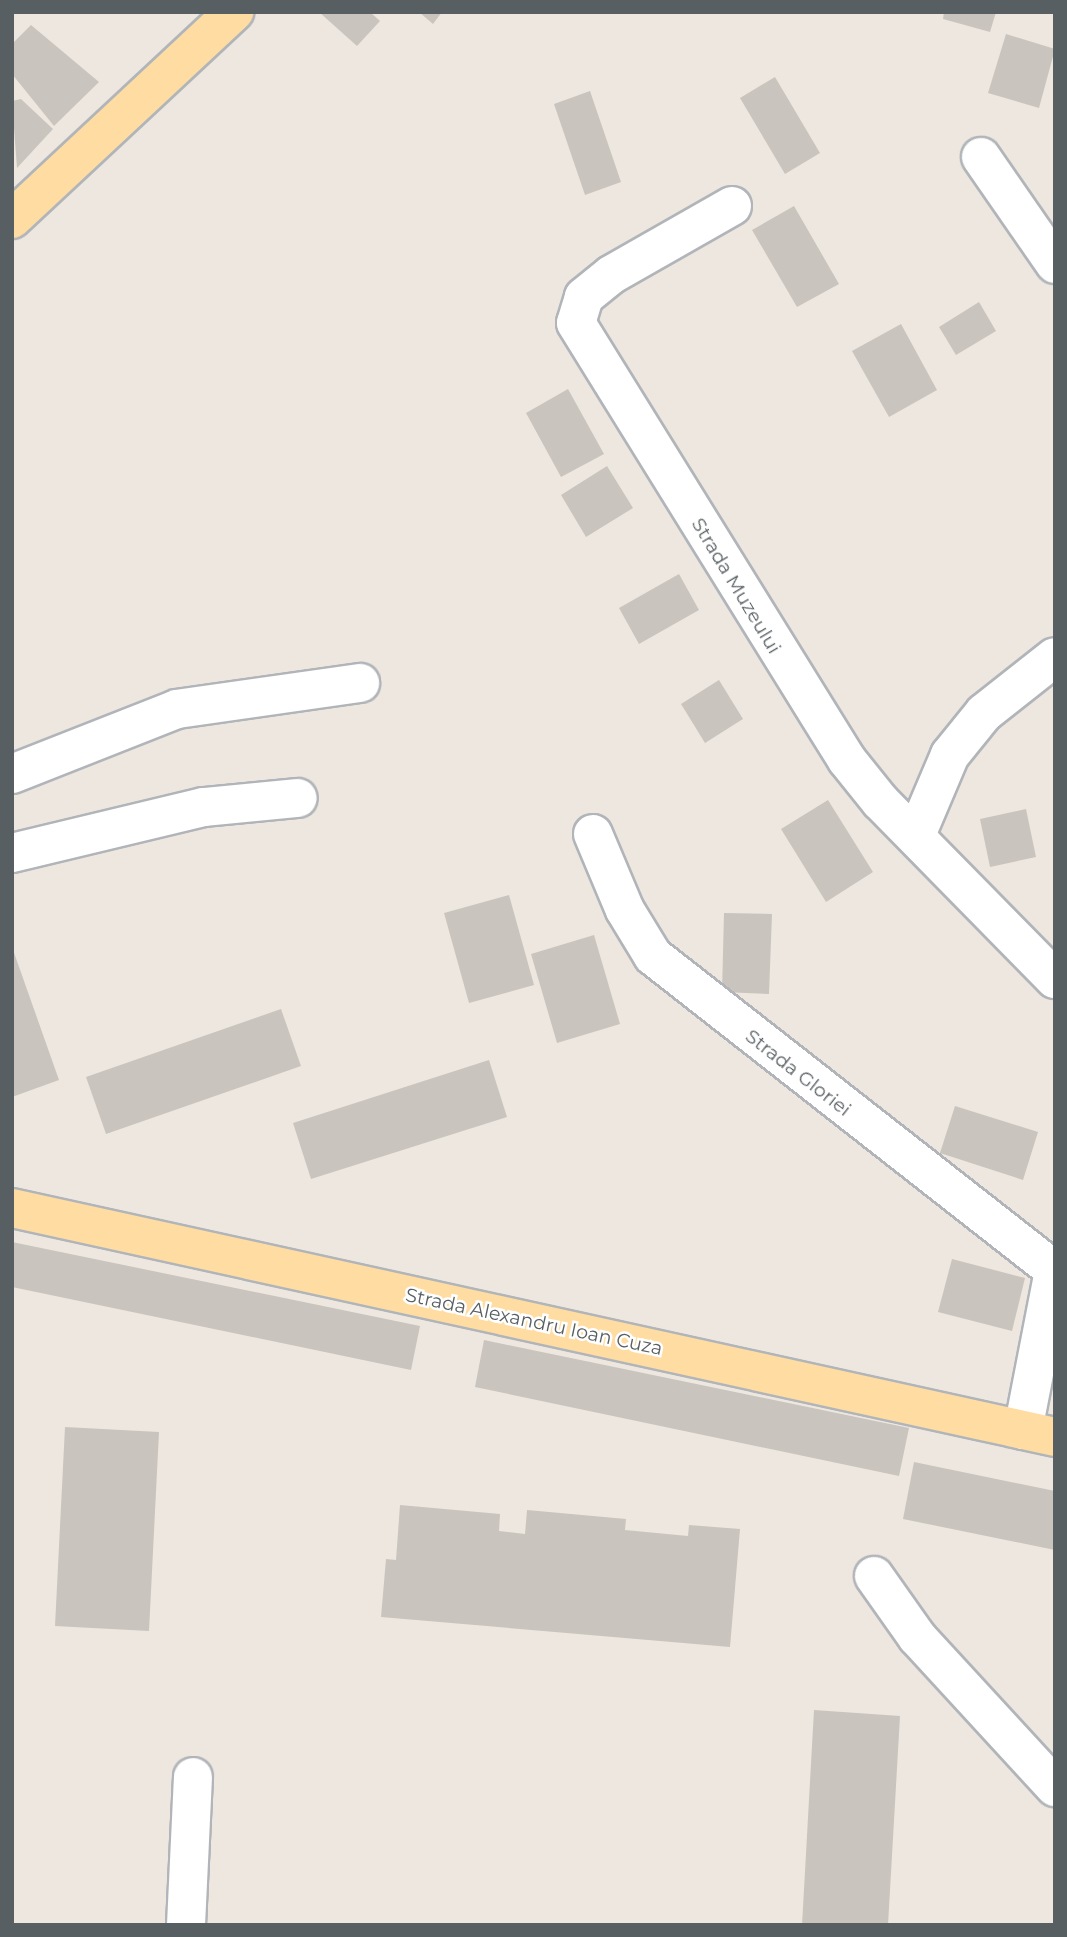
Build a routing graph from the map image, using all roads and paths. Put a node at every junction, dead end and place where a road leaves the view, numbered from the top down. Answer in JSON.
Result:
{"nodes":[{"id":1,"x":234,"y":12,"type":"edge"},
{"id":2,"x":981,"y":157,"type":"dead end"},
{"id":3,"x":732,"y":206,"type":"dead end"},
{"id":4,"x":12,"y":219,"type":"edge"},
{"id":5,"x":1055,"y":264,"type":"edge"},
{"id":6,"x":1055,"y":657,"type":"edge"},
{"id":7,"x":360,"y":683,"type":"dead end"},
{"id":8,"x":12,"y":774,"type":"edge"},
{"id":9,"x":298,"y":798,"type":"dead end"},
{"id":10,"x":593,"y":834,"type":"dead end"},
{"id":11,"x":916,"y":835,"type":"junction"},
{"id":12,"x":12,"y":853,"type":"edge"},
{"id":13,"x":1055,"y":979,"type":"edge"},
{"id":14,"x":12,"y":1208,"type":"edge"},
{"id":15,"x":1054,"y":1267,"type":"edge"},
{"id":16,"x":1039,"y":1434,"type":"edge"},
{"id":17,"x":874,"y":1576,"type":"dead end"},
{"id":18,"x":193,"y":1777,"type":"dead end"},
{"id":19,"x":1055,"y":1787,"type":"edge"},
{"id":20,"x":186,"y":1925,"type":"edge"}],
"edges":[{"from":1,"to":4,"type":"main road"},
{"from":2,"to":5,"type":"street"},
{"from":3,"to":11,"type":"street","name":"Strada Muzeului"},
{"from":6,"to":11,"type":"street"},
{"from":7,"to":8,"type":"street"},
{"from":9,"to":12,"type":"street"},
{"from":10,"to":15,"type":"street","name":"Strada Gloriei"},
{"from":11,"to":13,"type":"street","name":"Strada Muzeului"},
{"from":14,"to":16,"type":"main road","name":"Strada Alexandru Ioan Cuza"},
{"from":15,"to":16,"type":"street"},
{"from":17,"to":19,"type":"street"},
{"from":18,"to":20,"type":"street"}]}
